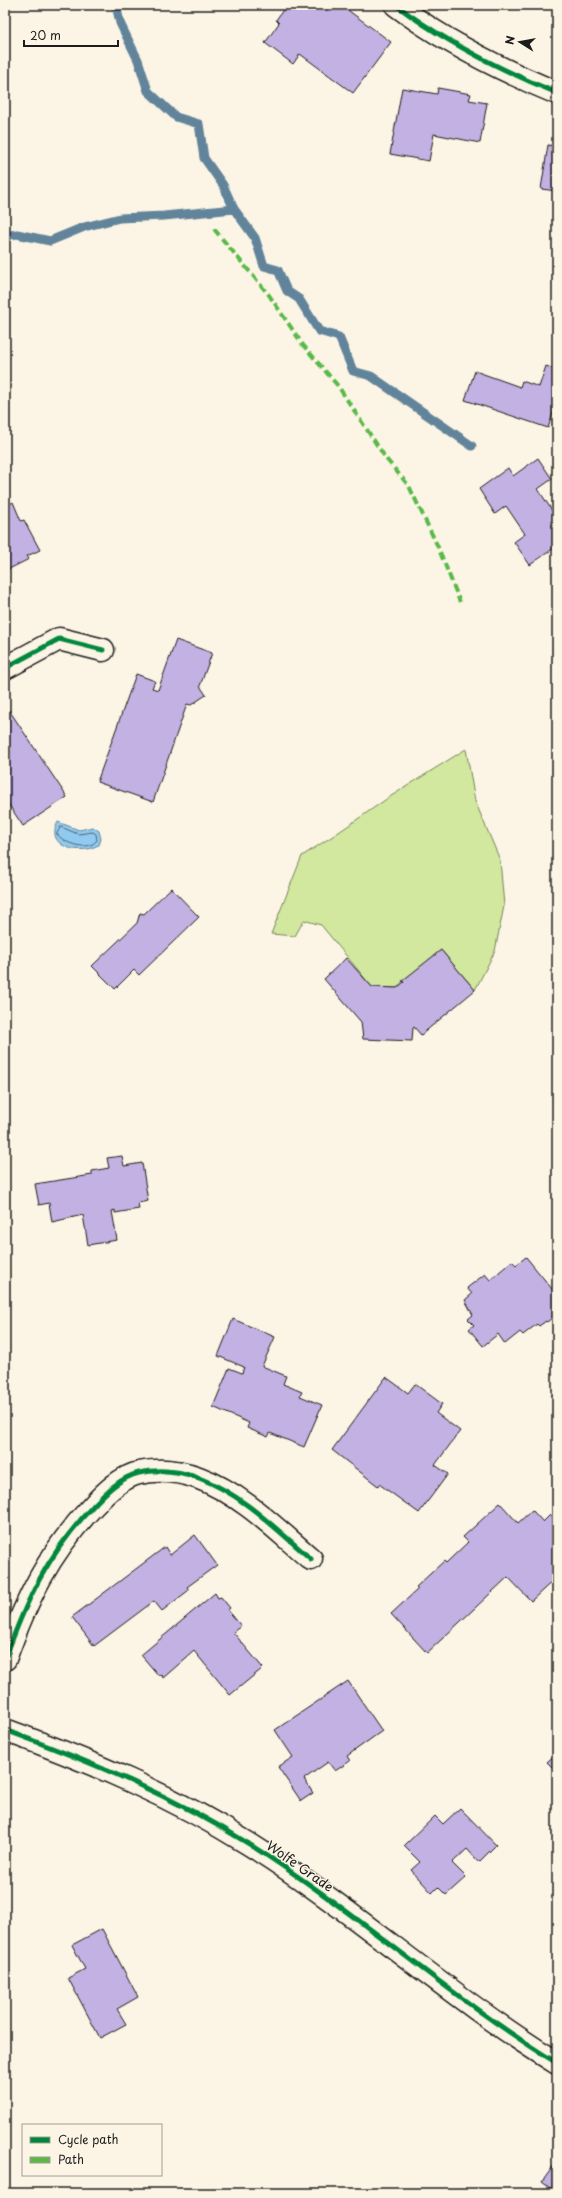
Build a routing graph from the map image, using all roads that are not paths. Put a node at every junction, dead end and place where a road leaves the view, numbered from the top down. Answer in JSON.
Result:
{"nodes":[{"id":1,"x":396,"y":5,"type":"edge"},
{"id":2,"x":557,"y":93,"type":"edge"},
{"id":3,"x":103,"y":650,"type":"dead end"},
{"id":4,"x":5,"y":668,"type":"edge"},
{"id":5,"x":311,"y":1559,"type":"dead end"},
{"id":6,"x":5,"y":1659,"type":"edge"},
{"id":7,"x":5,"y":1730,"type":"edge"},
{"id":8,"x":557,"y":2063,"type":"edge"}],
"edges":[{"from":1,"to":2,"type":"street"},
{"from":3,"to":4,"type":"street"},
{"from":5,"to":6,"type":"street"},
{"from":7,"to":8,"type":"street","name":"Wolfe Grade"}]}
